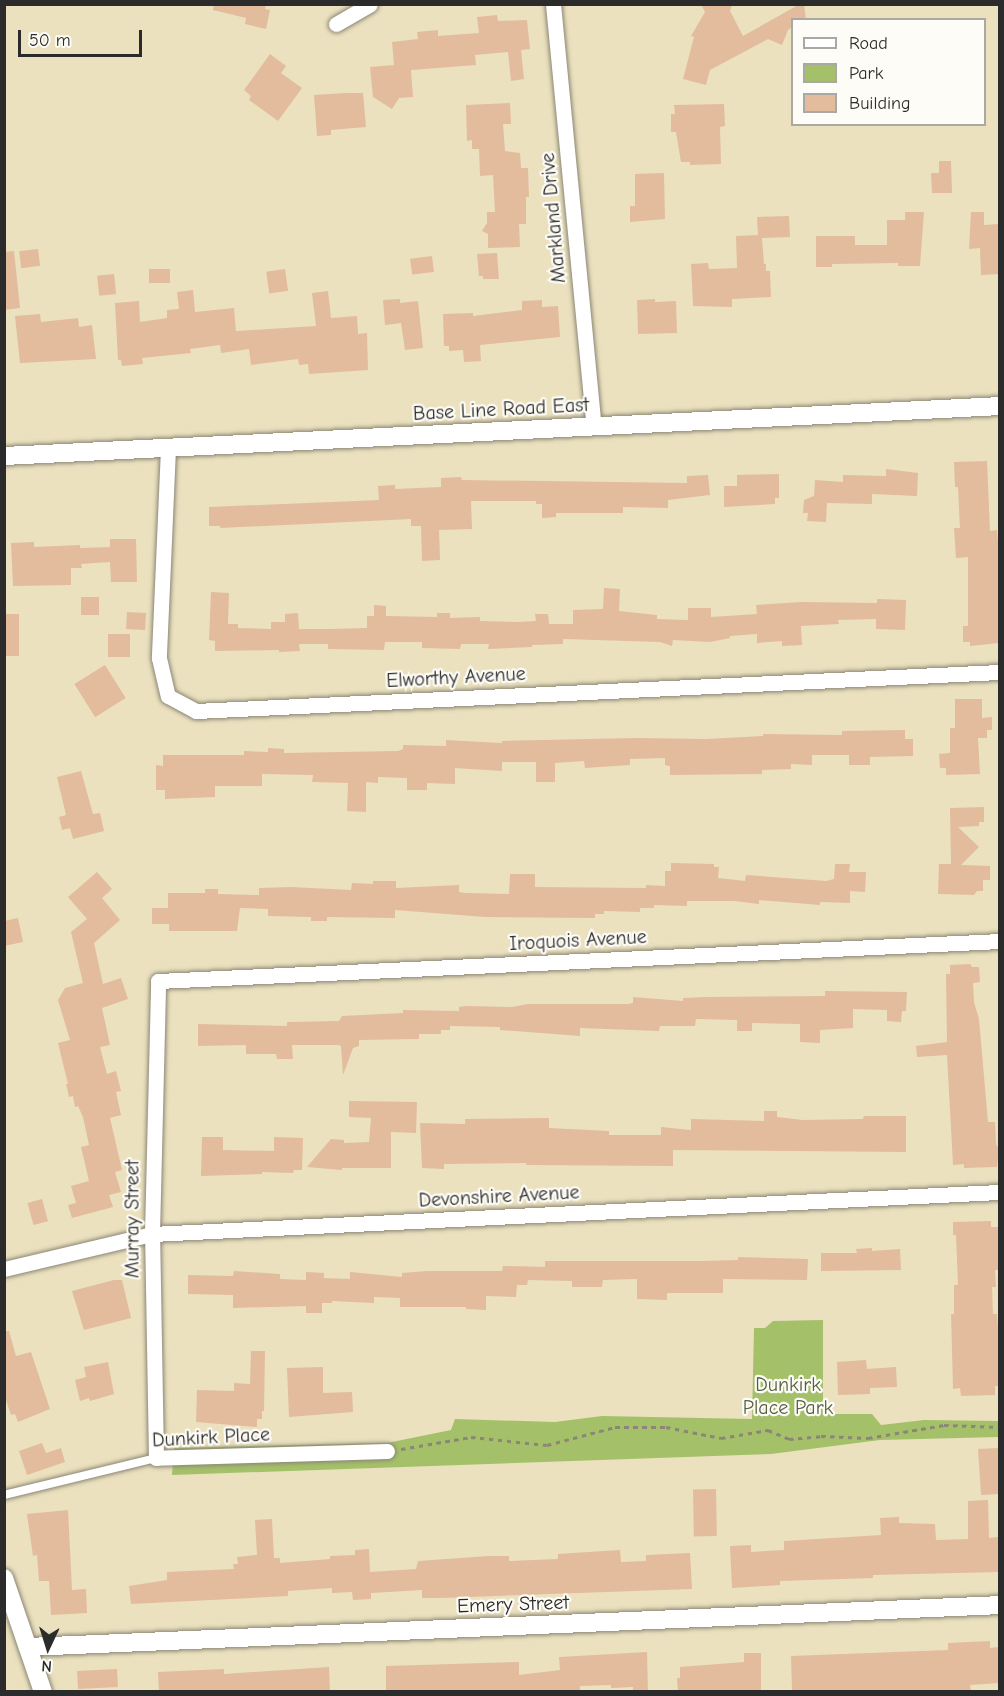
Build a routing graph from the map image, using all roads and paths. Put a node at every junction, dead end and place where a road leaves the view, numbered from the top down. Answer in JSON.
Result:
{"nodes":[{"id":1,"x":370,"y":4,"type":"edge"},
{"id":2,"x":553,"y":4,"type":"edge"},
{"id":3,"x":336,"y":24,"type":"dead end"},
{"id":4,"x":999,"y":406,"type":"edge"},
{"id":5,"x":594,"y":426,"type":"junction"},
{"id":6,"x":168,"y":448,"type":"junction"},
{"id":7,"x":4,"y":456,"type":"edge"},
{"id":8,"x":999,"y":672,"type":"edge"},
{"id":9,"x":999,"y":941,"type":"edge"},
{"id":10,"x":158,"y":981,"type":"joint"},
{"id":11,"x":999,"y":1192,"type":"edge"},
{"id":12,"x":152,"y":1234,"type":"junction"},
{"id":13,"x":4,"y":1269,"type":"edge"},
{"id":14,"x":999,"y":1427,"type":"edge"},
{"id":15,"x":387,"y":1451,"type":"joint"},
{"id":16,"x":156,"y":1458,"type":"junction"},
{"id":17,"x":4,"y":1495,"type":"edge"},
{"id":18,"x":4,"y":1578,"type":"edge"},
{"id":19,"x":999,"y":1605,"type":"edge"},
{"id":20,"x":11,"y":1617,"type":"edge"},
{"id":21,"x":28,"y":1647,"type":"junction"},
{"id":22,"x":43,"y":1692,"type":"edge"}],
"edges":[{"from":1,"to":3,"type":"street"},
{"from":2,"to":5,"type":"street","name":"Markland Drive"},
{"from":4,"to":5,"type":"street","name":"Base Line Road East"},
{"from":5,"to":6,"type":"street","name":"Base Line Road East"},
{"from":6,"to":7,"type":"street","name":"Base Line Road East"},
{"from":6,"to":8,"type":"street","name":"Elworthy Avenue"},
{"from":9,"to":10,"type":"street","name":"Iroquois Avenue"},
{"from":10,"to":12,"type":"street","name":"Murray Street"},
{"from":11,"to":12,"type":"street","name":"Devonshire Avenue"},
{"from":12,"to":13,"type":"street","name":"Devonshire Avenue"},
{"from":12,"to":16,"type":"street","name":"Murray Street"},
{"from":14,"to":15,"type":"path"},
{"from":15,"to":16,"type":"street","name":"Dunkirk Place"},
{"from":16,"to":17,"type":"lane","name":"Dunkirk Place"},
{"from":18,"to":20,"type":"street"},
{"from":19,"to":21,"type":"street","name":"Emery Street"},
{"from":20,"to":21,"type":"street"},
{"from":21,"to":22,"type":"street"}]}
